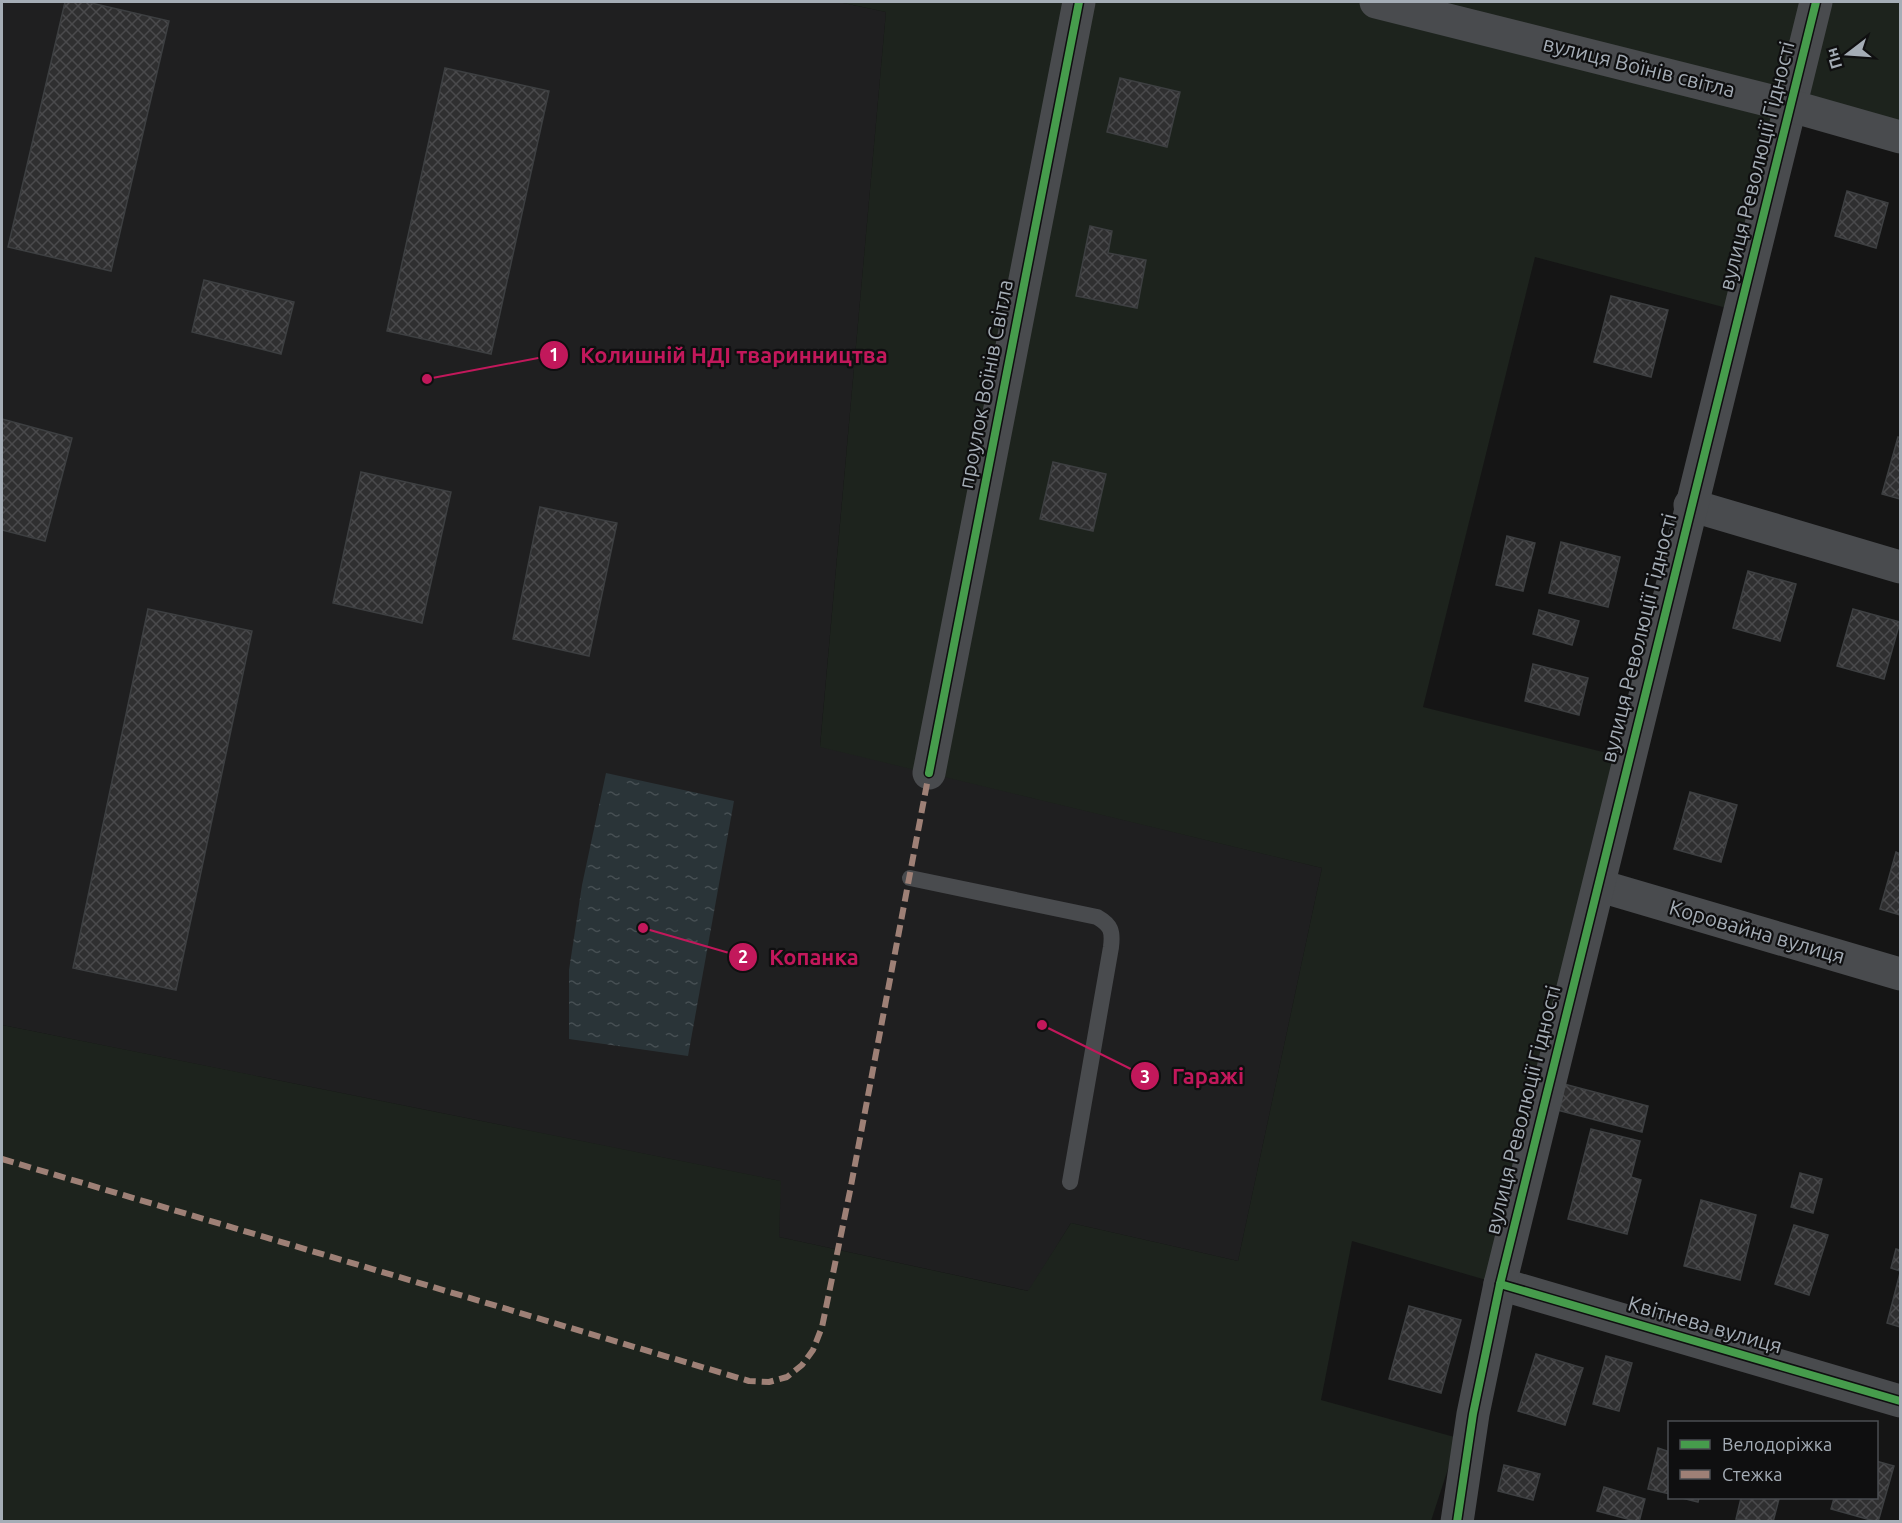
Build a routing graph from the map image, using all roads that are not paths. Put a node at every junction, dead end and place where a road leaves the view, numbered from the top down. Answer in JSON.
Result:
{"nodes":[{"id":1,"x":1079,"y":2,"type":"edge"},
{"id":2,"x":1376,"y":2,"type":"edge"},
{"id":3,"x":1816,"y":2,"type":"edge"},
{"id":4,"x":1791,"y":106,"type":"junction"},
{"id":5,"x":1900,"y":137,"type":"edge"},
{"id":6,"x":1690,"y":505,"type":"junction"},
{"id":7,"x":1900,"y":567,"type":"edge"},
{"id":8,"x":929,"y":773,"type":"dead end"},
{"id":9,"x":910,"y":878,"type":"dead end"},
{"id":10,"x":1614,"y":890,"type":"dead end"},
{"id":11,"x":1900,"y":974,"type":"edge"},
{"id":12,"x":1070,"y":1182,"type":"dead end"},
{"id":13,"x":1500,"y":1284,"type":"junction"},
{"id":14,"x":1900,"y":1401,"type":"edge"},
{"id":15,"x":1457,"y":1521,"type":"edge"}],
"edges":[{"from":1,"to":8,"type":"street","name":"проулок Воїнів Світла"},
{"from":2,"to":4,"type":"street","name":"вулиця Воїнів світла"},
{"from":3,"to":4,"type":"street","name":"вулиця Революції Гідності"},
{"from":4,"to":5,"type":"street","name":"вулиця Воїнів світла"},
{"from":4,"to":6,"type":"street","name":"вулиця Революції Гідності"},
{"from":6,"to":7,"type":"street","name":"вулиця Революції Гідності"},
{"from":6,"to":13,"type":"street","name":"вулиця Революції Гідності"},
{"from":9,"to":12,"type":"lane"},
{"from":10,"to":11,"type":"street","name":"Коровайна вулиця"},
{"from":13,"to":14,"type":"street","name":"Квітнева вулиця"},
{"from":13,"to":15,"type":"street","name":"вулиця Революції Гідності"}]}
